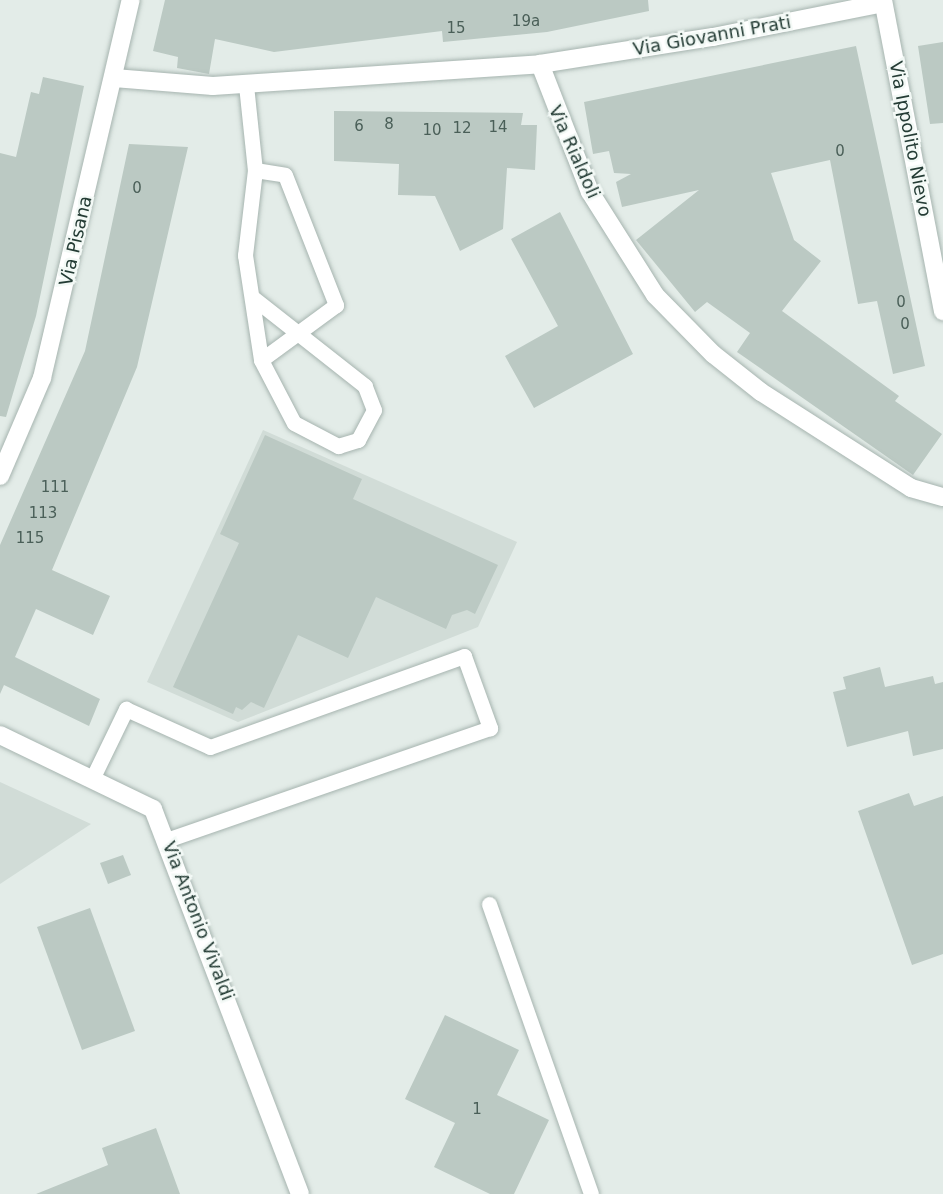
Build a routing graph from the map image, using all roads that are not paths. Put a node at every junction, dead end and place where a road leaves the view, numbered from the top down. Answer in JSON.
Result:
{"nodes":[{"id":1,"x":131,"y":0,"type":"edge"},
{"id":2,"x":883,"y":1,"type":"edge"},
{"id":3,"x":540,"y":64,"type":"junction"},
{"id":4,"x":114,"y":78,"type":"junction"},
{"id":5,"x":246,"y":85,"type":"junction"},
{"id":6,"x":255,"y":170,"type":"junction"},
{"id":7,"x":253,"y":298,"type":"junction"},
{"id":8,"x":943,"y":311,"type":"edge"},
{"id":9,"x":295,"y":337,"type":"junction"},
{"id":10,"x":261,"y":360,"type":"junction"},
{"id":11,"x":0,"y":476,"type":"edge"},
{"id":12,"x":943,"y":497,"type":"edge"},
{"id":13,"x":0,"y":735,"type":"edge"},
{"id":14,"x":93,"y":777,"type":"junction"},
{"id":15,"x":167,"y":840,"type":"junction"},
{"id":16,"x":489,"y":904,"type":"dead end"},
{"id":17,"x":300,"y":1194,"type":"edge"},
{"id":18,"x":591,"y":1194,"type":"edge"}],
"edges":[{"from":1,"to":4,"type":"street","name":"Via Pisana"},
{"from":2,"to":3,"type":"street","name":"Via Giovanni Prati"},
{"from":2,"to":8,"type":"street","name":"Via Ippolito Nievo"},
{"from":3,"to":5,"type":"street"},
{"from":3,"to":12,"type":"street","name":"Via Rialdoli"},
{"from":4,"to":5,"type":"street"},
{"from":4,"to":11,"type":"street","name":"Via Pisana"},
{"from":5,"to":6,"type":"lane"},
{"from":6,"to":7,"type":"lane"},
{"from":6,"to":9,"type":"lane"},
{"from":7,"to":9,"type":"lane"},
{"from":7,"to":10,"type":"lane"},
{"from":9,"to":10,"type":"lane"},
{"from":9,"to":10,"type":"lane"},
{"from":13,"to":14,"type":"street","name":"Via Antonio Vivaldi"},
{"from":14,"to":15,"type":"street","name":"Via Antonio Vivaldi"},
{"from":14,"to":15,"type":"lane"},
{"from":15,"to":17,"type":"street","name":"Via Antonio Vivaldi"},
{"from":16,"to":18,"type":"lane"}]}
